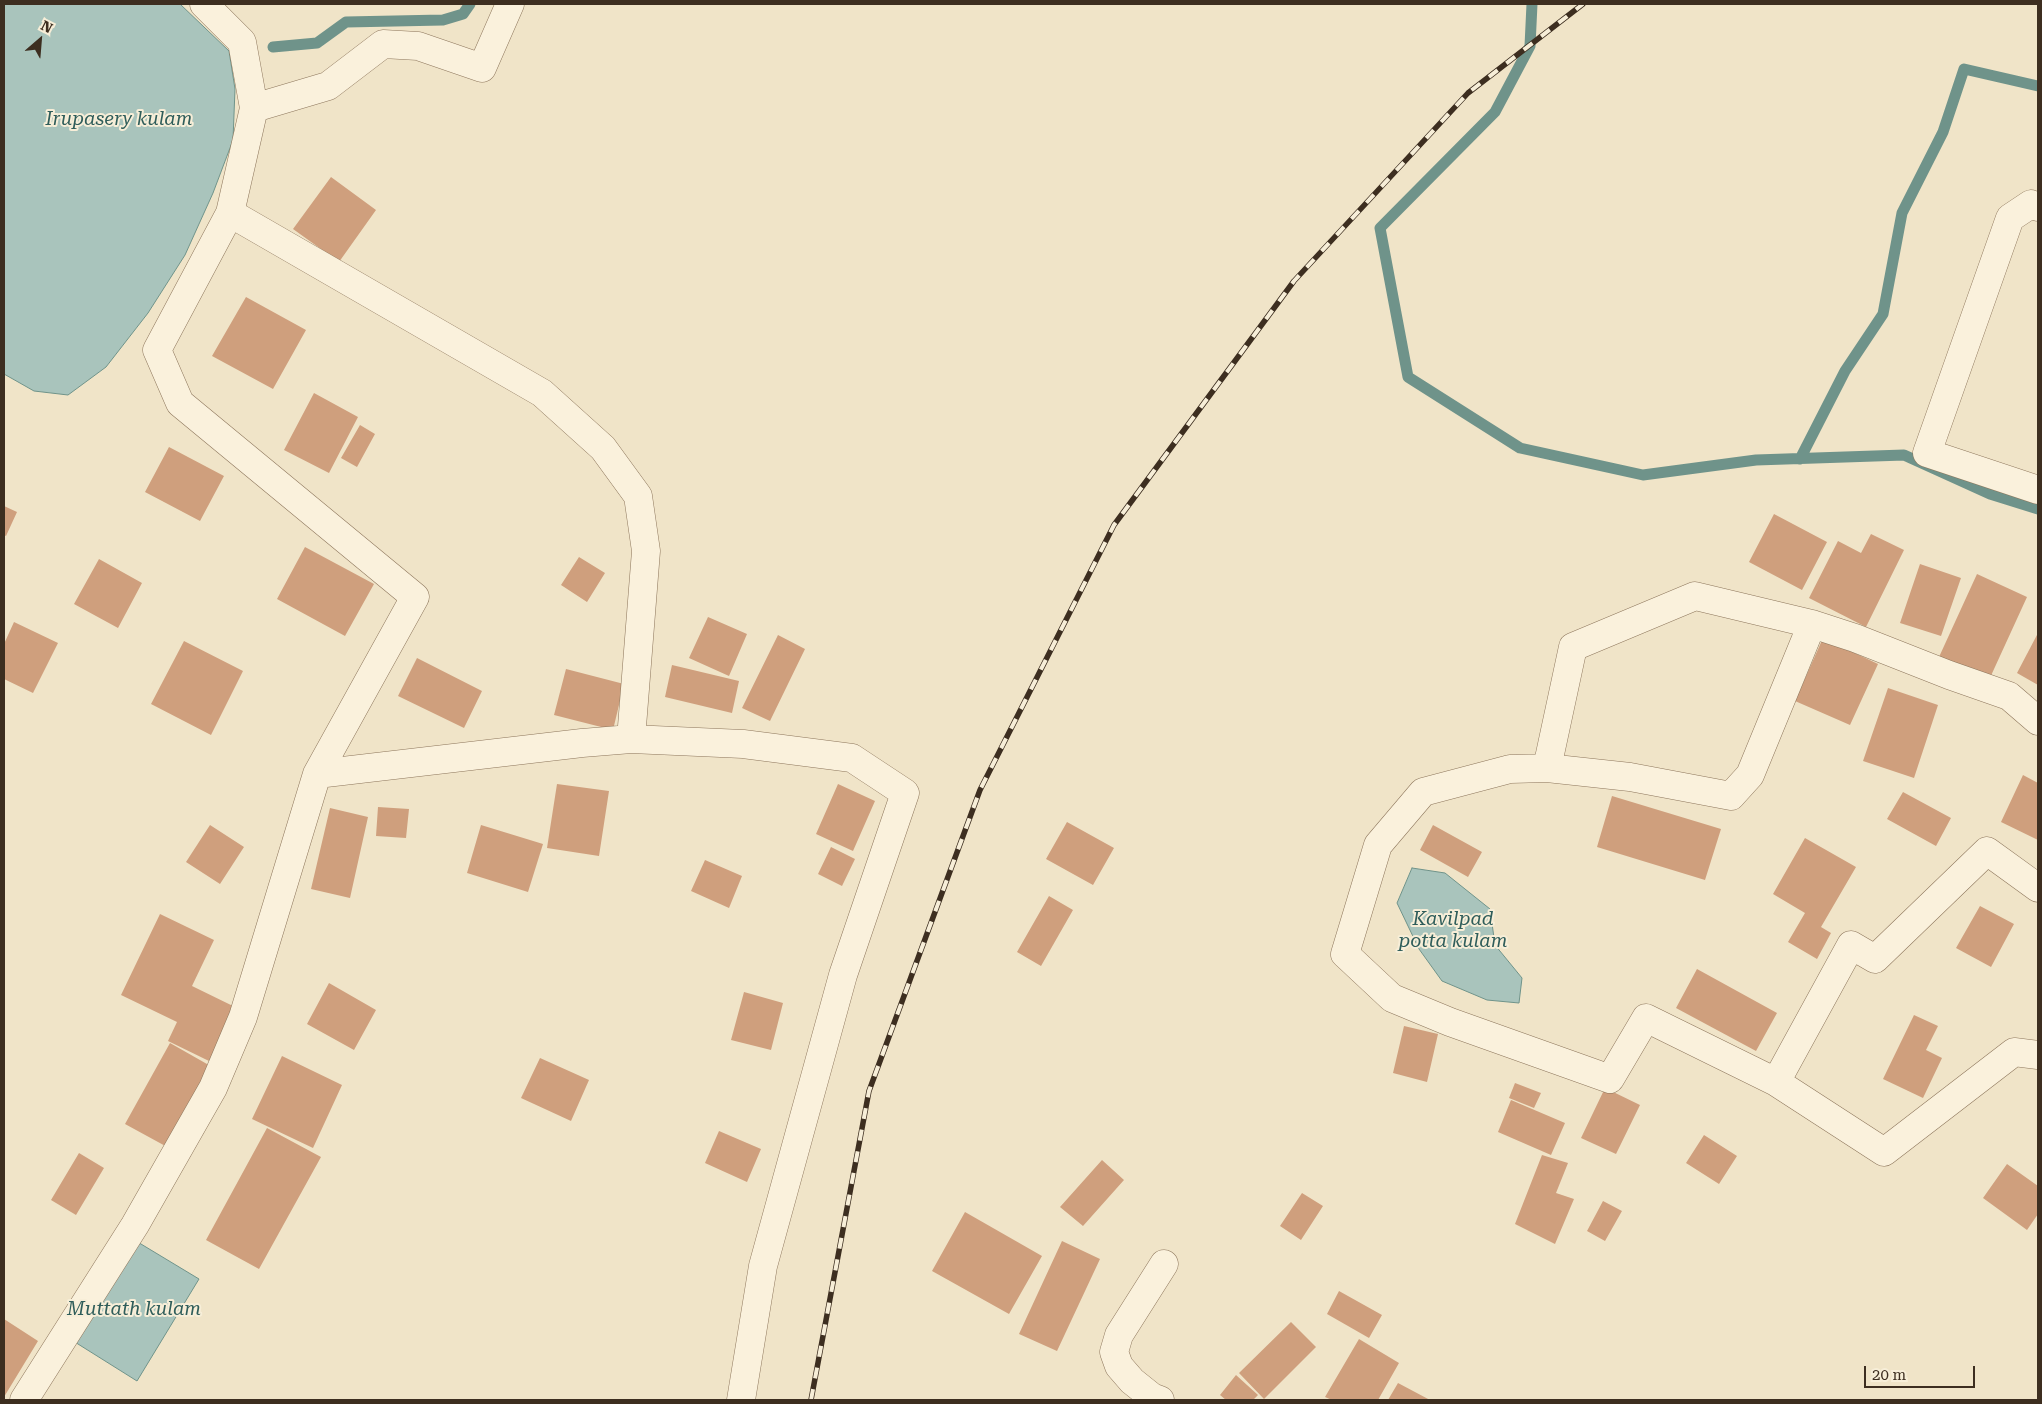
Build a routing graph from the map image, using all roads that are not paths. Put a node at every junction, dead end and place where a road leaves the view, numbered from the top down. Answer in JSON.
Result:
{"nodes":[{"id":1,"x":204,"y":4,"type":"edge"},
{"id":2,"x":510,"y":4,"type":"edge"},
{"id":3,"x":254,"y":108,"type":"junction"},
{"id":4,"x":2038,"y":207,"type":"edge"},
{"id":5,"x":230,"y":213,"type":"junction"},
{"id":6,"x":2038,"y":490,"type":"edge"},
{"id":7,"x":1812,"y":624,"type":"junction"},
{"id":8,"x":2038,"y":721,"type":"edge"},
{"id":9,"x":631,"y":739,"type":"junction"},
{"id":10,"x":1547,"y":768,"type":"junction"},
{"id":11,"x":317,"y":774,"type":"junction"},
{"id":12,"x":2038,"y":888,"type":"edge"},
{"id":13,"x":2038,"y":1055,"type":"edge"},
{"id":14,"x":1776,"y":1082,"type":"junction"},
{"id":15,"x":1164,"y":1264,"type":"dead end"},
{"id":16,"x":24,"y":1400,"type":"edge"},
{"id":17,"x":741,"y":1400,"type":"edge"},
{"id":18,"x":1160,"y":1400,"type":"edge"}],
"edges":[{"from":1,"to":3,"type":"street"},
{"from":2,"to":3,"type":"street"},
{"from":3,"to":5,"type":"street"},
{"from":4,"to":6,"type":"street"},
{"from":5,"to":9,"type":"street"},
{"from":5,"to":11,"type":"street"},
{"from":7,"to":8,"type":"street"},
{"from":7,"to":10,"type":"street"},
{"from":7,"to":10,"type":"street"},
{"from":9,"to":11,"type":"street"},
{"from":9,"to":17,"type":"street"},
{"from":10,"to":14,"type":"street"},
{"from":11,"to":16,"type":"street"},
{"from":12,"to":14,"type":"street"},
{"from":13,"to":14,"type":"street"},
{"from":15,"to":18,"type":"street"}]}
